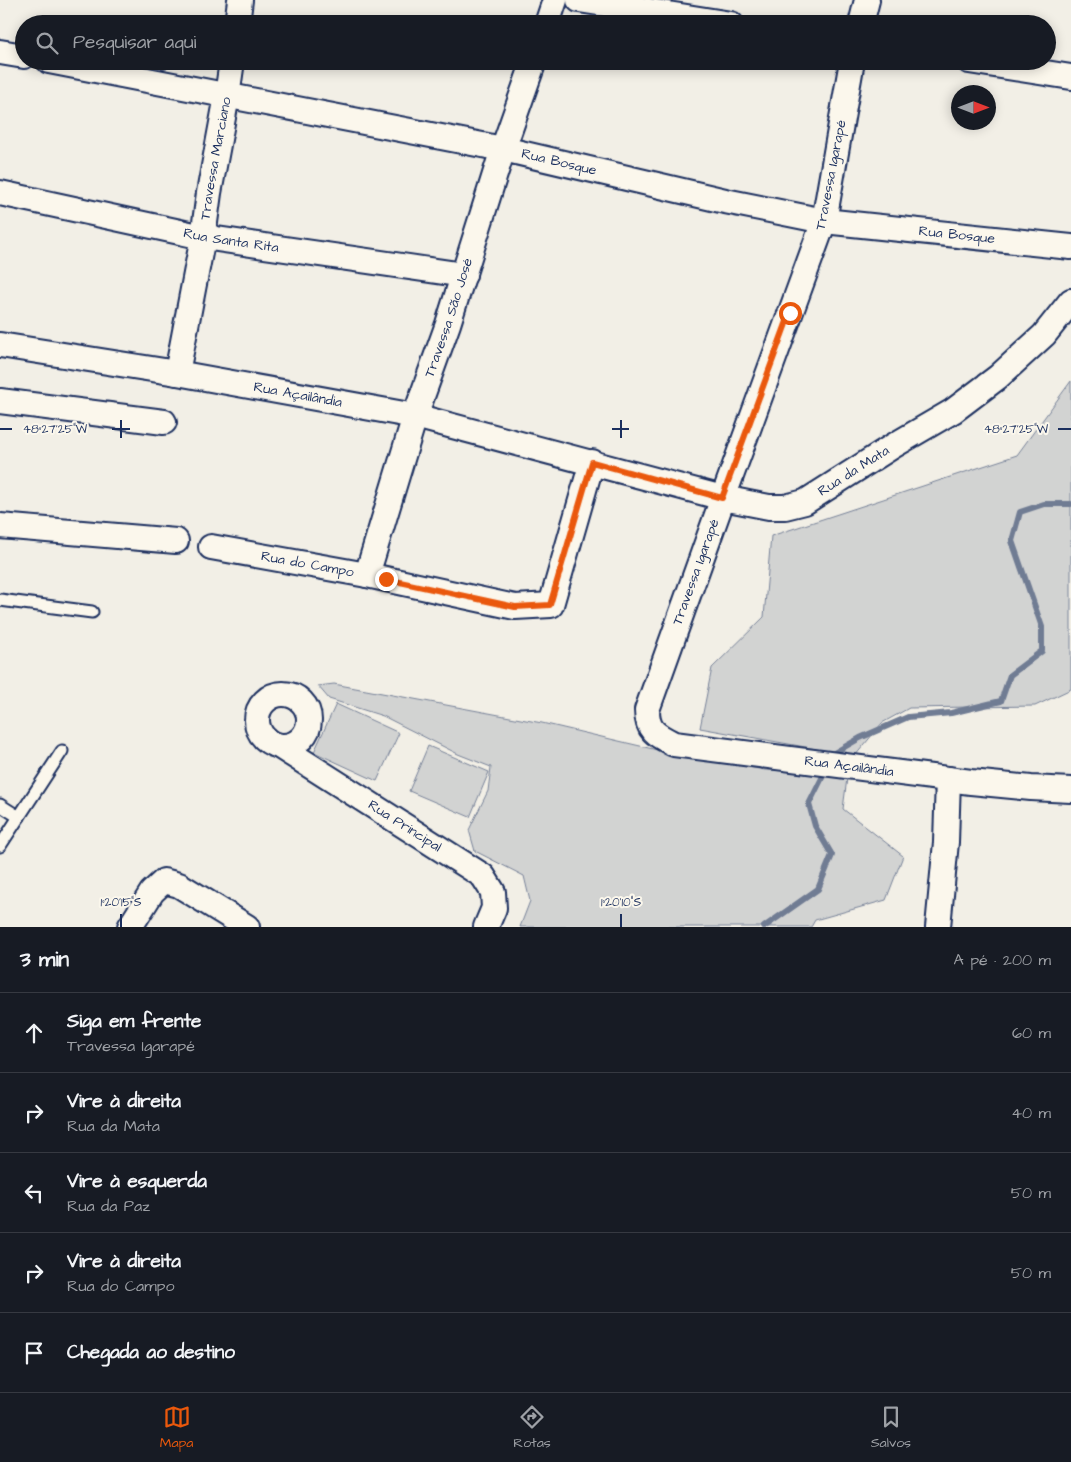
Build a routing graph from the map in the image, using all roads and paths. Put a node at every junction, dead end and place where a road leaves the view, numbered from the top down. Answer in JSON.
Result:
{"nodes":[{"id":1,"x":240,"y":0,"type":"edge"},
{"id":2,"x":555,"y":0,"type":"edge"},
{"id":3,"x":579,"y":0,"type":"edge"},
{"id":4,"x":867,"y":0,"type":"edge"},
{"id":5,"x":238,"y":15,"type":"edge"},
{"id":6,"x":550,"y":15,"type":"edge"},
{"id":7,"x":674,"y":15,"type":"edge"},
{"id":8,"x":863,"y":15,"type":"edge"},
{"id":9,"x":0,"y":52,"type":"edge"},
{"id":10,"x":15,"y":54,"type":"edge"},
{"id":11,"x":95,"y":70,"type":"edge"},
{"id":12,"x":231,"y":70,"type":"edge"},
{"id":13,"x":531,"y":70,"type":"edge"},
{"id":14,"x":850,"y":70,"type":"edge"},
{"id":15,"x":1023,"y":70,"type":"edge"},
{"id":16,"x":1071,"y":78,"type":"edge"},
{"id":17,"x":227,"y":96,"type":"junction"},
{"id":18,"x":503,"y":149,"type":"junction"},
{"id":19,"x":0,"y":193,"type":"edge"},
{"id":20,"x":824,"y":221,"type":"junction"},
{"id":21,"x":203,"y":237,"type":"junction"},
{"id":22,"x":1071,"y":247,"type":"edge"},
{"id":23,"x":464,"y":275,"type":"junction"},
{"id":24,"x":1071,"y":301,"type":"edge"},
{"id":25,"x":0,"y":346,"type":"edge"},
{"id":26,"x":178,"y":373,"type":"junction"},
{"id":27,"x":0,"y":401,"type":"edge"},
{"id":28,"x":415,"y":416,"type":"junction"},
{"id":29,"x":164,"y":422,"type":"dead end"},
{"id":30,"x":592,"y":462,"type":"junction"},
{"id":31,"x":722,"y":498,"type":"junction"},
{"id":32,"x":0,"y":526,"type":"edge"},
{"id":33,"x":176,"y":541,"type":"dead end"},
{"id":34,"x":211,"y":547,"type":"dead end"},
{"id":35,"x":367,"y":576,"type":"junction"},
{"id":36,"x":0,"y":600,"type":"edge"},
{"id":37,"x":92,"y":612,"type":"dead end"},
{"id":38,"x":647,"y":710,"type":"joint"},
{"id":39,"x":278,"y":746,"type":"dead end"},
{"id":40,"x":62,"y":751,"type":"dead end"},
{"id":41,"x":948,"y":779,"type":"junction"},
{"id":42,"x":1071,"y":790,"type":"edge"},
{"id":43,"x":0,"y":804,"type":"edge"},
{"id":44,"x":19,"y":817,"type":"junction"},
{"id":45,"x":0,"y":846,"type":"edge"},
{"id":46,"x":130,"y":927,"type":"edge"},
{"id":47,"x":247,"y":927,"type":"edge"},
{"id":48,"x":486,"y":927,"type":"edge"},
{"id":49,"x":938,"y":927,"type":"edge"}],
"edges":[{"from":1,"to":5,"type":"street"},
{"from":2,"to":6,"type":"street"},
{"from":3,"to":7,"type":"street"},
{"from":4,"to":8,"type":"street"},
{"from":9,"to":10,"type":"street"},
{"from":11,"to":17,"type":"street","name":"Rua Bosque"},
{"from":12,"to":17,"type":"street","name":"Travessa Marciano"},
{"from":13,"to":18,"type":"street","name":"Travessa São José"},
{"from":14,"to":20,"type":"street","name":"Travessa Igarapé"},
{"from":15,"to":16,"type":"street"},
{"from":17,"to":18,"type":"street","name":"Rua Bosque"},
{"from":17,"to":21,"type":"street","name":"Travessa Marciano"},
{"from":18,"to":20,"type":"street","name":"Rua Bosque"},
{"from":18,"to":23,"type":"street","name":"Travessa São José"},
{"from":19,"to":21,"type":"street","name":"Rua Santa Rita"},
{"from":20,"to":22,"type":"street","name":"Rua Bosque"},
{"from":20,"to":31,"type":"street","name":"Travessa Igarapé"},
{"from":21,"to":23,"type":"street","name":"Rua Santa Rita"},
{"from":21,"to":26,"type":"street","name":"Travessa Marciano"},
{"from":23,"to":28,"type":"street","name":"Travessa São José"},
{"from":24,"to":31,"type":"street","name":"Rua da Mata"},
{"from":25,"to":26,"type":"street","name":"Rua Açailândia"},
{"from":26,"to":28,"type":"street","name":"Rua Açailândia"},
{"from":27,"to":29,"type":"street"},
{"from":28,"to":30,"type":"street","name":"Rua Açailândia"},
{"from":28,"to":35,"type":"street","name":"Travessa São José"},
{"from":30,"to":31,"type":"street","name":"Rua da Mata"},
{"from":30,"to":35,"type":"street","name":"Rua do Campo"},
{"from":31,"to":38,"type":"street","name":"Travessa Igarapé"},
{"from":32,"to":33,"type":"street"},
{"from":34,"to":35,"type":"street","name":"Rua do Campo"},
{"from":36,"to":37,"type":"lane"},
{"from":38,"to":41,"type":"street","name":"Rua Açailândia"},
{"from":39,"to":48,"type":"street","name":"Rua Principal"},
{"from":40,"to":44,"type":"lane"},
{"from":41,"to":42,"type":"street","name":"Rua Açailândia"},
{"from":41,"to":49,"type":"street"},
{"from":43,"to":44,"type":"lane"},
{"from":44,"to":45,"type":"lane"},
{"from":46,"to":47,"type":"street"}]}
